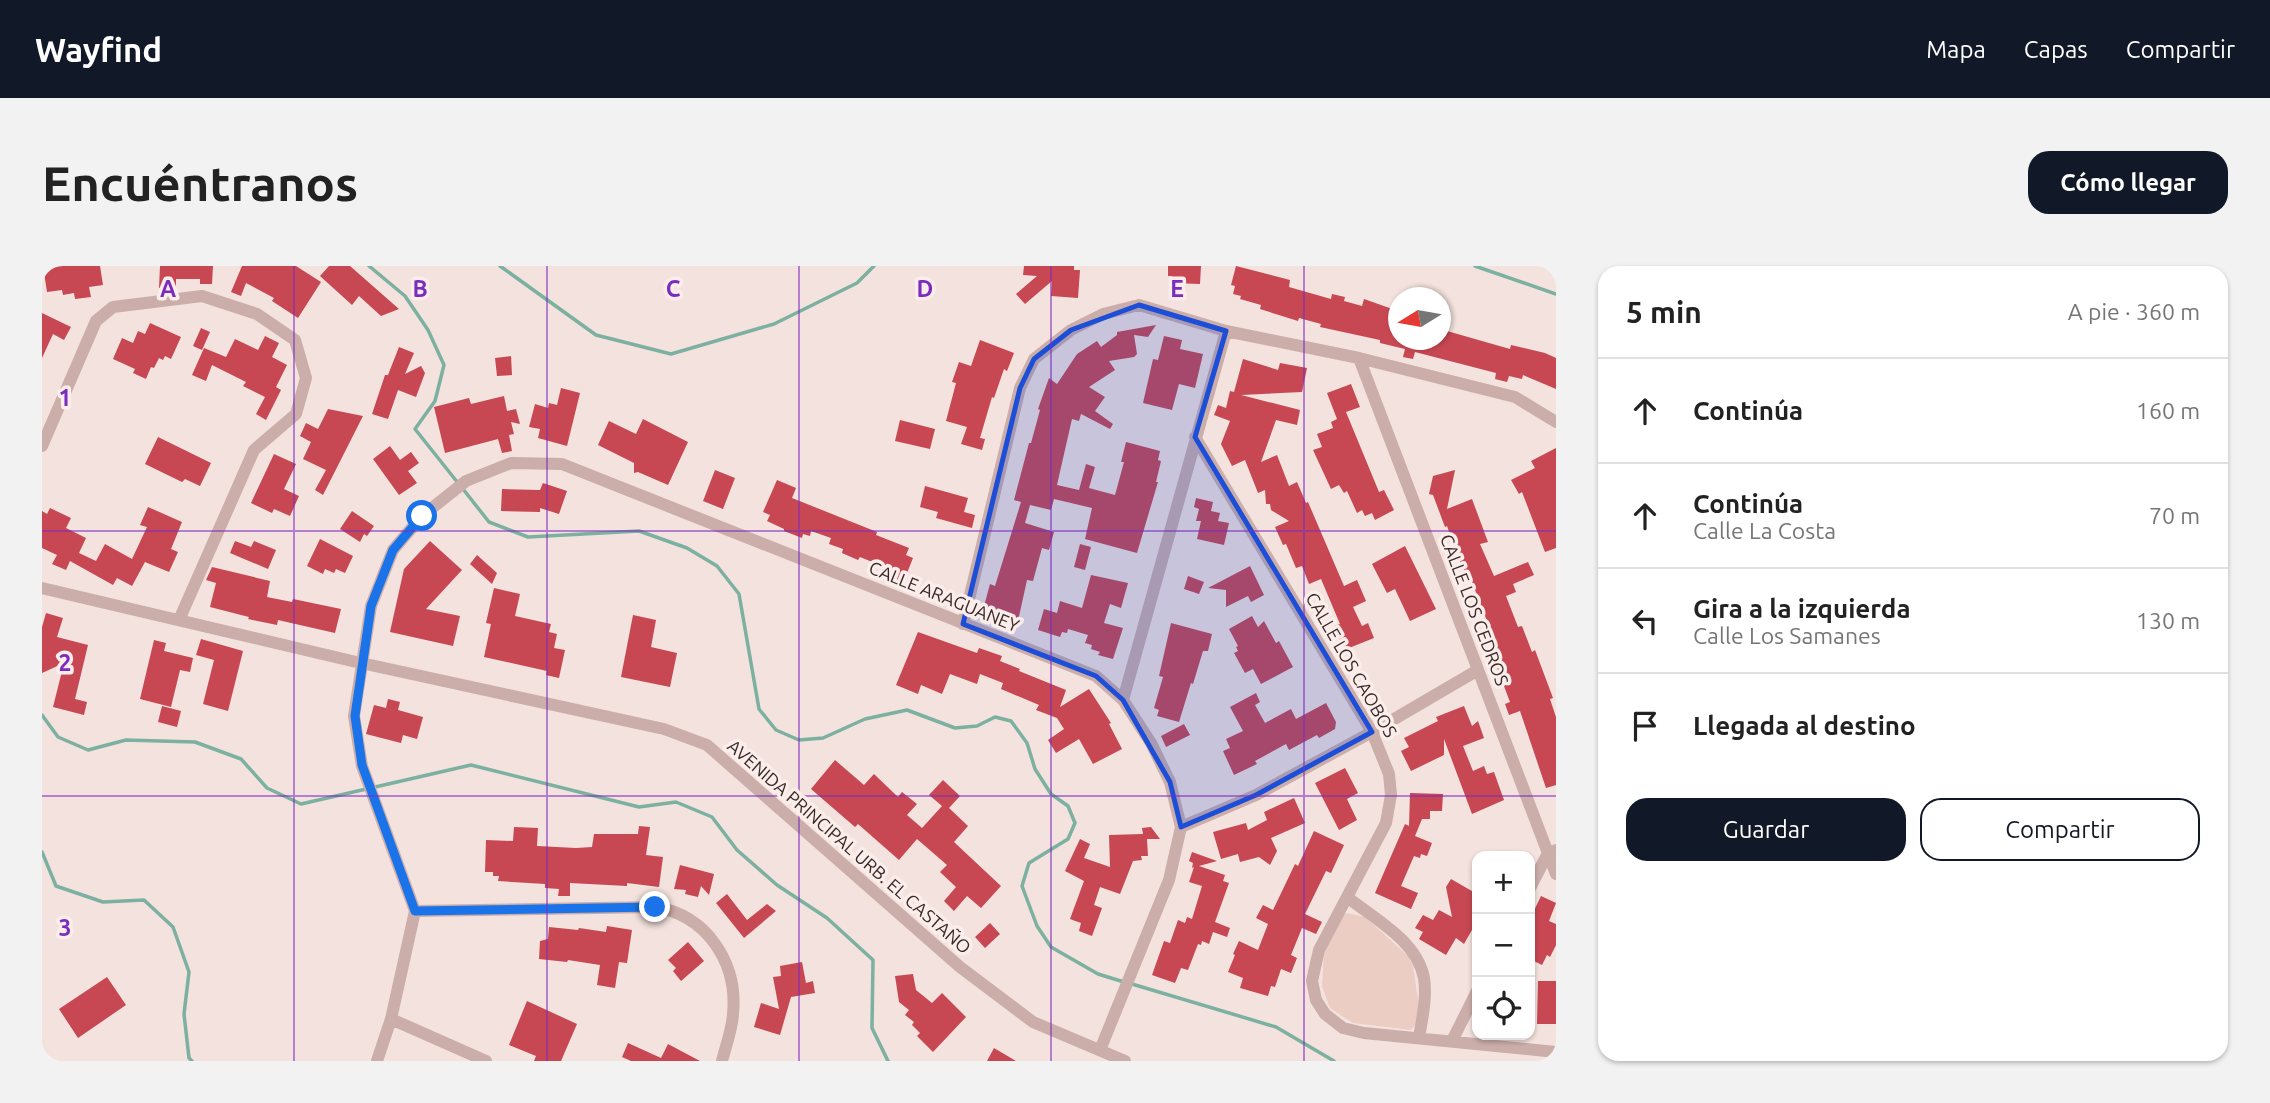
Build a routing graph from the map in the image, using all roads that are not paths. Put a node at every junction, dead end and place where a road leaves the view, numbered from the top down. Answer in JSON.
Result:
{"nodes":[{"id":1,"x":1226,"y":331,"type":"junction"},
{"id":2,"x":1359,"y":358,"type":"junction"},
{"id":3,"x":1556,"y":422,"type":"edge"},
{"id":4,"x":1195,"y":438,"type":"junction"},
{"id":5,"x":42,"y":446,"type":"edge"},
{"id":6,"x":42,"y":588,"type":"edge"},
{"id":7,"x":178,"y":620,"type":"junction"},
{"id":8,"x":963,"y":624,"type":"junction"},
{"id":9,"x":362,"y":663,"type":"junction"},
{"id":10,"x":1478,"y":670,"type":"junction"},
{"id":11,"x":1123,"y":700,"type":"junction"},
{"id":12,"x":1372,"y":732,"type":"junction"},
{"id":13,"x":1181,"y":827,"type":"junction"},
{"id":14,"x":1552,"y":851,"type":"edge"},
{"id":15,"x":1556,"y":874,"type":"edge"},
{"id":16,"x":1535,"y":880,"type":"edge"},
{"id":17,"x":1347,"y":897,"type":"junction"},
{"id":18,"x":415,"y":911,"type":"junction"},
{"id":19,"x":1472,"y":1001,"type":"edge"},
{"id":20,"x":391,"y":1019,"type":"junction"},
{"id":21,"x":1419,"y":1038,"type":"junction"},
{"id":22,"x":1452,"y":1041,"type":"junction"},
{"id":23,"x":1100,"y":1050,"type":"junction"},
{"id":24,"x":1556,"y":1052,"type":"edge"},
{"id":25,"x":377,"y":1061,"type":"edge"},
{"id":26,"x":486,"y":1061,"type":"edge"},
{"id":27,"x":722,"y":1061,"type":"edge"},
{"id":28,"x":1125,"y":1061,"type":"edge"}],
"edges":[{"from":1,"to":2,"type":"street"},
{"from":1,"to":4,"type":"street"},
{"from":1,"to":8,"type":"street"},
{"from":2,"to":3,"type":"street"},
{"from":2,"to":10,"type":"street","name":"CALLE LOS CEDROS"},
{"from":4,"to":11,"type":"street"},
{"from":4,"to":12,"type":"street","name":"CALLE LOS CAOBOS"},
{"from":5,"to":7,"type":"street"},
{"from":6,"to":7,"type":"street","name":"AVENIDA PRINCIPAL URB. EL CASTAÑO"},
{"from":7,"to":9,"type":"street","name":"AVENIDA PRINCIPAL URB. EL CASTAÑO"},
{"from":8,"to":9,"type":"street","name":"CALLE ARAGUANEY"},
{"from":8,"to":11,"type":"street","name":"CALLE ARAGUANEY"},
{"from":9,"to":18,"type":"street","name":"CALLE ARAGUANEY"},
{"from":9,"to":23,"type":"street","name":"AVENIDA PRINCIPAL URB. EL CASTAÑO"},
{"from":10,"to":12,"type":"street"},
{"from":10,"to":14,"type":"street","name":"CALLE LOS CEDROS"},
{"from":11,"to":13,"type":"street","name":"CALLE ARAGUANEY"},
{"from":12,"to":13,"type":"street"},
{"from":12,"to":17,"type":"street","name":"CALLE LOS CAOBOS"},
{"from":13,"to":23,"type":"street","name":"CALLE ARAGUANEY"},
{"from":14,"to":15,"type":"street","name":"CALLE LOS CEDROS"},
{"from":14,"to":16,"type":"street"},
{"from":17,"to":21,"type":"street"},
{"from":17,"to":21,"type":"street","name":"CALLE LOS CAOBOS"},
{"from":18,"to":20,"type":"street"},
{"from":18,"to":27,"type":"street"},
{"from":19,"to":22,"type":"street"},
{"from":20,"to":25,"type":"street"},
{"from":20,"to":26,"type":"street"},
{"from":21,"to":22,"type":"street","name":"CALLE LOS CAOBOS"},
{"from":22,"to":24,"type":"street","name":"CALLE LOS CAOBOS"},
{"from":23,"to":28,"type":"street","name":"AVENIDA PRINCIPAL URB. EL CASTAÑO"}]}
